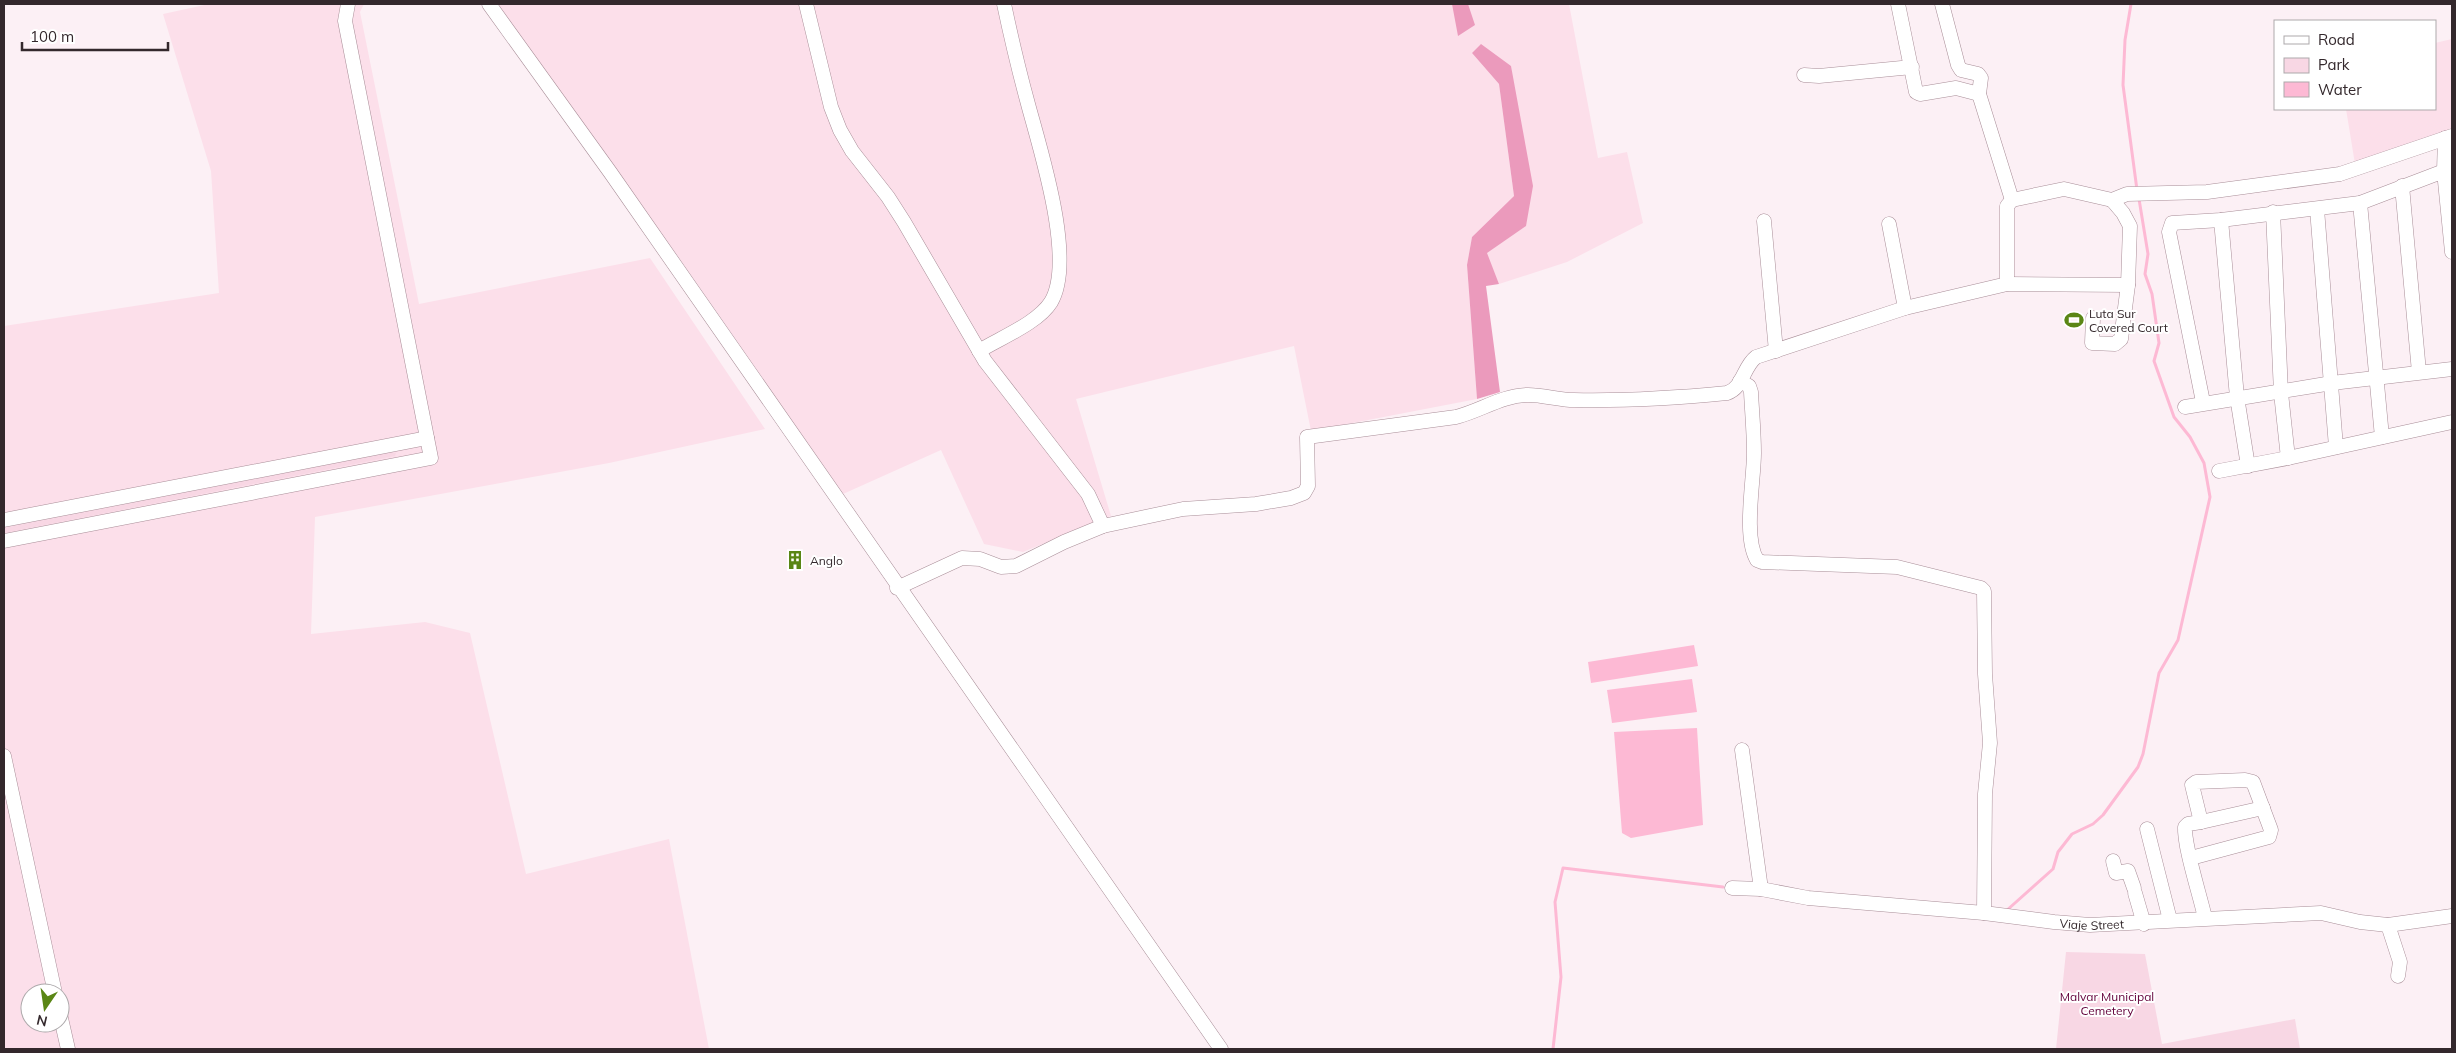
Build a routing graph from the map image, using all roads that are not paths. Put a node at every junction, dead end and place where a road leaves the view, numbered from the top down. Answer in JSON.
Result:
{"nodes":[{"id":1,"x":348,"y":4,"type":"edge"},
{"id":2,"x":488,"y":4,"type":"edge"},
{"id":3,"x":806,"y":4,"type":"edge"},
{"id":4,"x":1004,"y":4,"type":"edge"},
{"id":5,"x":1898,"y":4,"type":"edge"},
{"id":6,"x":1942,"y":4,"type":"edge"},
{"id":7,"x":1912,"y":67,"type":"junction"},
{"id":8,"x":1804,"y":75,"type":"dead end"},
{"id":9,"x":1979,"y":94,"type":"junction"},
{"id":10,"x":2448,"y":137,"type":"edge"},
{"id":11,"x":2444,"y":171,"type":"junction"},
{"id":12,"x":2402,"y":186,"type":"junction"},
{"id":13,"x":2012,"y":200,"type":"junction"},
{"id":14,"x":2112,"y":200,"type":"junction"},
{"id":15,"x":2360,"y":203,"type":"junction"},
{"id":16,"x":2317,"y":209,"type":"junction"},
{"id":17,"x":2273,"y":212,"type":"junction"},
{"id":18,"x":2221,"y":220,"type":"junction"},
{"id":19,"x":1764,"y":221,"type":"dead end"},
{"id":20,"x":1889,"y":224,"type":"dead end"},
{"id":21,"x":2452,"y":252,"type":"edge"},
{"id":22,"x":2007,"y":284,"type":"junction"},
{"id":23,"x":2128,"y":285,"type":"junction"},
{"id":24,"x":1905,"y":308,"type":"junction"},
{"id":25,"x":2093,"y":318,"type":"dead end"},
{"id":26,"x":1776,"y":350,"type":"junction"},
{"id":27,"x":979,"y":351,"type":"junction"},
{"id":28,"x":2452,"y":369,"type":"edge"},
{"id":29,"x":2419,"y":372,"type":"junction"},
{"id":30,"x":2378,"y":377,"type":"junction"},
{"id":31,"x":1740,"y":381,"type":"junction"},
{"id":32,"x":2332,"y":383,"type":"junction"},
{"id":33,"x":2280,"y":392,"type":"junction"},
{"id":34,"x":2237,"y":397,"type":"junction"},
{"id":35,"x":2203,"y":402,"type":"junction"},
{"id":36,"x":2185,"y":407,"type":"dead end"},
{"id":37,"x":2452,"y":422,"type":"edge"},
{"id":38,"x":2382,"y":437,"type":"junction"},
{"id":39,"x":427,"y":438,"type":"junction"},
{"id":40,"x":2336,"y":446,"type":"junction"},
{"id":41,"x":2288,"y":458,"type":"junction"},
{"id":42,"x":2248,"y":466,"type":"junction"},
{"id":43,"x":2219,"y":471,"type":"dead end"},
{"id":44,"x":4,"y":520,"type":"edge"},
{"id":45,"x":1102,"y":526,"type":"junction"},
{"id":46,"x":4,"y":541,"type":"edge"},
{"id":47,"x":897,"y":588,"type":"junction"},
{"id":48,"x":1742,"y":750,"type":"dead end"},
{"id":49,"x":4,"y":756,"type":"edge"},
{"id":50,"x":2263,"y":808,"type":"junction"},
{"id":51,"x":2201,"y":822,"type":"junction"},
{"id":52,"x":2147,"y":829,"type":"dead end"},
{"id":53,"x":2191,"y":858,"type":"junction"},
{"id":54,"x":2113,"y":860,"type":"dead end"},
{"id":55,"x":1732,"y":888,"type":"dead end"},
{"id":56,"x":1761,"y":890,"type":"junction"},
{"id":57,"x":1984,"y":913,"type":"junction"},
{"id":58,"x":2452,"y":916,"type":"edge"},
{"id":59,"x":2205,"y":918,"type":"junction"},
{"id":60,"x":2170,"y":920,"type":"junction"},
{"id":61,"x":2144,"y":924,"type":"junction"},
{"id":62,"x":2388,"y":925,"type":"junction"},
{"id":63,"x":2398,"y":976,"type":"dead end"},
{"id":64,"x":54,"y":983,"type":"edge"},
{"id":65,"x":64,"y":1033,"type":"edge"},
{"id":66,"x":68,"y":1049,"type":"edge"},
{"id":67,"x":1221,"y":1049,"type":"edge"}],
"edges":[{"from":1,"to":39,"type":"street"},
{"from":2,"to":47,"type":"street"},
{"from":3,"to":27,"type":"street"},
{"from":4,"to":27,"type":"street"},
{"from":5,"to":7,"type":"street"},
{"from":6,"to":9,"type":"street"},
{"from":7,"to":8,"type":"street"},
{"from":7,"to":9,"type":"street"},
{"from":9,"to":13,"type":"street"},
{"from":10,"to":11,"type":"street"},
{"from":10,"to":14,"type":"street"},
{"from":11,"to":12,"type":"street"},
{"from":11,"to":21,"type":"street"},
{"from":12,"to":15,"type":"street"},
{"from":12,"to":29,"type":"street"},
{"from":13,"to":14,"type":"street"},
{"from":13,"to":22,"type":"street"},
{"from":14,"to":23,"type":"street"},
{"from":15,"to":16,"type":"street"},
{"from":15,"to":30,"type":"street"},
{"from":16,"to":17,"type":"street"},
{"from":16,"to":32,"type":"street"},
{"from":17,"to":18,"type":"street"},
{"from":17,"to":33,"type":"street"},
{"from":18,"to":34,"type":"street"},
{"from":18,"to":35,"type":"street"},
{"from":19,"to":26,"type":"street"},
{"from":20,"to":24,"type":"street"},
{"from":22,"to":23,"type":"street"},
{"from":22,"to":24,"type":"street"},
{"from":23,"to":25,"type":"street"},
{"from":24,"to":26,"type":"street"},
{"from":26,"to":31,"type":"street"},
{"from":27,"to":45,"type":"street"},
{"from":28,"to":29,"type":"street"},
{"from":29,"to":30,"type":"street"},
{"from":30,"to":32,"type":"street"},
{"from":30,"to":38,"type":"street"},
{"from":31,"to":45,"type":"street"},
{"from":31,"to":57,"type":"street"},
{"from":32,"to":33,"type":"street"},
{"from":32,"to":40,"type":"street"},
{"from":33,"to":34,"type":"street"},
{"from":33,"to":41,"type":"street"},
{"from":34,"to":35,"type":"street"},
{"from":34,"to":42,"type":"street"},
{"from":35,"to":36,"type":"street"},
{"from":37,"to":38,"type":"street"},
{"from":38,"to":40,"type":"street"},
{"from":39,"to":44,"type":"street"},
{"from":39,"to":46,"type":"street"},
{"from":40,"to":41,"type":"street"},
{"from":41,"to":42,"type":"street"},
{"from":42,"to":43,"type":"street"},
{"from":45,"to":47,"type":"street"},
{"from":47,"to":67,"type":"street"},
{"from":48,"to":56,"type":"street"},
{"from":49,"to":64,"type":"street"},
{"from":50,"to":51,"type":"street"},
{"from":50,"to":51,"type":"street"},
{"from":50,"to":53,"type":"street"},
{"from":51,"to":53,"type":"street"},
{"from":52,"to":60,"type":"street"},
{"from":53,"to":59,"type":"street"},
{"from":54,"to":61,"type":"street"},
{"from":55,"to":56,"type":"street","name":"Viaje Street"},
{"from":56,"to":57,"type":"street","name":"Viaje Street"},
{"from":57,"to":61,"type":"street","name":"Viaje Street"},
{"from":58,"to":62,"type":"street","name":"Viaje Street"},
{"from":59,"to":60,"type":"street","name":"Viaje Street"},
{"from":59,"to":62,"type":"street","name":"Viaje Street"},
{"from":60,"to":61,"type":"street","name":"Viaje Street"},
{"from":62,"to":63,"type":"street"},
{"from":65,"to":66,"type":"street"}]}
